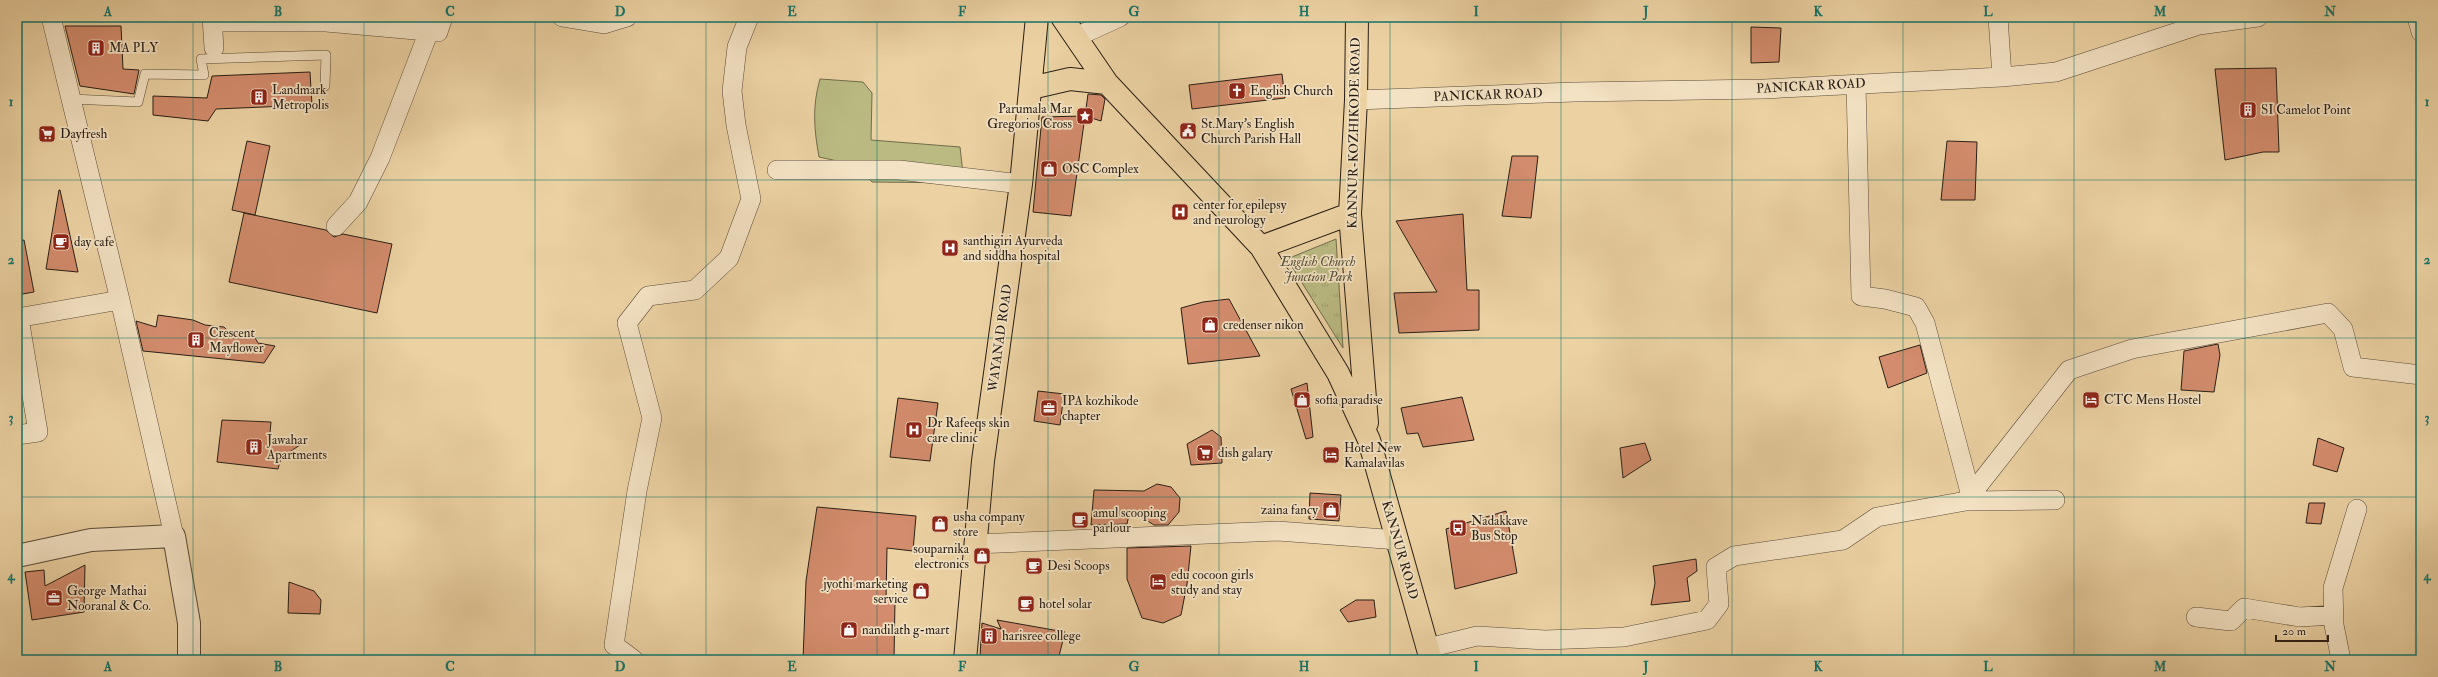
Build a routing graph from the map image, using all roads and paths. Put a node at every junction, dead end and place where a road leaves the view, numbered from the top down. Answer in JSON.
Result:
{"nodes":[{"id":1,"x":51,"y":17,"type":"edge"},
{"id":2,"x":444,"y":17,"type":"edge"},
{"id":3,"x":562,"y":17,"type":"edge"},
{"id":4,"x":628,"y":17,"type":"edge"},
{"id":5,"x":749,"y":17,"type":"edge"},
{"id":6,"x":1037,"y":17,"type":"edge"},
{"id":7,"x":1062,"y":17,"type":"edge"},
{"id":8,"x":1120,"y":17,"type":"edge"},
{"id":9,"x":1357,"y":17,"type":"edge"},
{"id":10,"x":1998,"y":17,"type":"edge"},
{"id":11,"x":2258,"y":17,"type":"edge"},
{"id":12,"x":2417,"y":17,"type":"edge"},
{"id":13,"x":213,"y":19,"type":"edge"},
{"id":14,"x":325,"y":19,"type":"edge"},
{"id":15,"x":429,"y":31,"type":"junction"},
{"id":16,"x":2421,"y":32,"type":"edge"},
{"id":17,"x":1076,"y":37,"type":"junction"},
{"id":18,"x":214,"y":48,"type":"dead end"},
{"id":19,"x":2002,"y":77,"type":"junction"},
{"id":20,"x":1108,"y":83,"type":"junction"},
{"id":21,"x":1856,"y":84,"type":"junction"},
{"id":22,"x":324,"y":86,"type":"dead end"},
{"id":23,"x":1031,"y":88,"type":"junction"},
{"id":24,"x":71,"y":99,"type":"junction"},
{"id":25,"x":1356,"y":100,"type":"junction"},
{"id":26,"x":777,"y":170,"type":"dead end"},
{"id":27,"x":1021,"y":184,"type":"junction"},
{"id":28,"x":1350,"y":214,"type":"junction"},
{"id":29,"x":336,"y":226,"type":"dead end"},
{"id":30,"x":1261,"y":247,"type":"junction"},
{"id":31,"x":120,"y":300,"type":"junction"},
{"id":32,"x":18,"y":318,"type":"edge"},
{"id":33,"x":2421,"y":375,"type":"edge"},
{"id":34,"x":17,"y":436,"type":"edge"},
{"id":35,"x":1369,"y":440,"type":"junction"},
{"id":36,"x":1969,"y":498,"type":"junction"},
{"id":37,"x":2055,"y":500,"type":"dead end"},
{"id":38,"x":2357,"y":509,"type":"dead end"},
{"id":39,"x":174,"y":536,"type":"junction"},
{"id":40,"x":1398,"y":540,"type":"junction"},
{"id":41,"x":976,"y":544,"type":"junction"},
{"id":42,"x":17,"y":556,"type":"edge"},
{"id":43,"x":2334,"y":615,"type":"junction"},
{"id":44,"x":2196,"y":617,"type":"dead end"},
{"id":45,"x":1430,"y":654,"type":"edge"},
{"id":46,"x":189,"y":660,"type":"edge"},
{"id":47,"x":634,"y":660,"type":"edge"},
{"id":48,"x":965,"y":660,"type":"edge"},
{"id":49,"x":2341,"y":660,"type":"edge"}],
"edges":[{"from":1,"to":24,"type":"street"},
{"from":2,"to":15,"type":"street"},
{"from":3,"to":4,"type":"street"},
{"from":5,"to":47,"type":"street"},
{"from":6,"to":23,"type":"main road","name":"WAYANAD ROAD"},
{"from":7,"to":17,"type":"main road"},
{"from":8,"to":17,"type":"street"},
{"from":9,"to":25,"type":"main road","name":"KANNUR-KOZHIKODE ROAD"},
{"from":10,"to":19,"type":"street"},
{"from":11,"to":19,"type":"street","name":"PANICKAR ROAD"},
{"from":12,"to":16,"type":"street"},
{"from":13,"to":14,"type":"street"},
{"from":13,"to":18,"type":"street"},
{"from":14,"to":15,"type":"street"},
{"from":15,"to":29,"type":"street"},
{"from":17,"to":20,"type":"main road"},
{"from":19,"to":21,"type":"street","name":"PANICKAR ROAD"},
{"from":20,"to":23,"type":"main road"},
{"from":20,"to":30,"type":"main road"},
{"from":21,"to":25,"type":"street","name":"PANICKAR ROAD"},
{"from":21,"to":36,"type":"street"},
{"from":22,"to":24,"type":"lane"},
{"from":23,"to":27,"type":"main road","name":"WAYANAD ROAD"},
{"from":24,"to":31,"type":"street"},
{"from":25,"to":28,"type":"main road","name":"KANNUR-KOZHIKODE ROAD"},
{"from":26,"to":27,"type":"street"},
{"from":27,"to":41,"type":"main road","name":"WAYANAD ROAD"},
{"from":28,"to":30,"type":"main road"},
{"from":28,"to":35,"type":"main road","name":"KANNUR-KOZHIKODE ROAD"},
{"from":30,"to":35,"type":"main road"},
{"from":31,"to":32,"type":"street"},
{"from":31,"to":39,"type":"street"},
{"from":32,"to":34,"type":"street"},
{"from":33,"to":36,"type":"street"},
{"from":35,"to":40,"type":"main road","name":"KANNUR ROAD"},
{"from":36,"to":37,"type":"street"},
{"from":36,"to":45,"type":"street"},
{"from":38,"to":43,"type":"street"},
{"from":39,"to":42,"type":"street"},
{"from":39,"to":46,"type":"street"},
{"from":40,"to":41,"type":"street"},
{"from":40,"to":45,"type":"main road","name":"KANNUR ROAD"},
{"from":41,"to":48,"type":"main road","name":"WAYANAD ROAD"},
{"from":43,"to":44,"type":"street"},
{"from":43,"to":49,"type":"street"}]}
